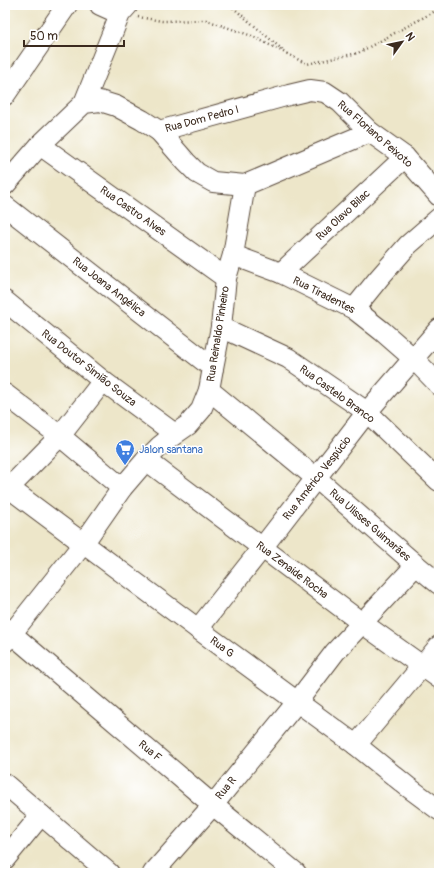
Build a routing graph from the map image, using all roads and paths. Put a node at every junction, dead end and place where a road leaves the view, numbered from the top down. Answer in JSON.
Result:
{"nodes":[{"id":1,"x":67,"y":5,"type":"edge"},
{"id":2,"x":100,"y":5,"type":"edge"},
{"id":3,"x":230,"y":5,"type":"edge"},
{"id":4,"x":439,"y":9,"type":"edge"},
{"id":5,"x":124,"y":10,"type":"edge"},
{"id":6,"x":288,"y":54,"type":"junction"},
{"id":7,"x":326,"y":92,"type":"joint"},
{"id":8,"x":5,"y":95,"type":"edge"},
{"id":9,"x":84,"y":103,"type":"junction"},
{"id":10,"x":159,"y":131,"type":"junction"},
{"id":11,"x":370,"y":132,"type":"junction"},
{"id":12,"x":40,"y":145,"type":"junction"},
{"id":13,"x":405,"y":157,"type":"junction"},
{"id":14,"x":5,"y":185,"type":"edge"},
{"id":15,"x":245,"y":185,"type":"junction"},
{"id":16,"x":439,"y":196,"type":"edge"},
{"id":17,"x":5,"y":206,"type":"edge"},
{"id":18,"x":439,"y":218,"type":"edge"},
{"id":19,"x":233,"y":255,"type":"junction"},
{"id":20,"x":281,"y":273,"type":"junction"},
{"id":21,"x":226,"y":278,"type":"junction"},
{"id":22,"x":5,"y":302,"type":"edge"},
{"id":23,"x":354,"y":310,"type":"junction"},
{"id":24,"x":221,"y":327,"type":"junction"},
{"id":25,"x":439,"y":329,"type":"edge"},
{"id":26,"x":414,"y":359,"type":"junction"},
{"id":27,"x":213,"y":368,"type":"junction"},
{"id":28,"x":103,"y":381,"type":"junction"},
{"id":29,"x":439,"y":385,"type":"edge"},
{"id":30,"x":209,"y":390,"type":"junction"},
{"id":31,"x":5,"y":394,"type":"edge"},
{"id":32,"x":367,"y":412,"type":"junction"},
{"id":33,"x":175,"y":434,"type":"junction"},
{"id":34,"x":60,"y":436,"type":"junction"},
{"id":35,"x":146,"y":460,"type":"junction"},
{"id":36,"x":316,"y":478,"type":"junction"},
{"id":37,"x":439,"y":481,"type":"edge"},
{"id":38,"x":7,"y":487,"type":"edge"},
{"id":39,"x":122,"y":488,"type":"junction"},
{"id":40,"x":83,"y":544,"type":"junction"},
{"id":41,"x":262,"y":548,"type":"junction"},
{"id":42,"x":430,"y":571,"type":"edge"},
{"id":43,"x":362,"y":623,"type":"junction"},
{"id":44,"x":198,"y":629,"type":"junction"},
{"id":45,"x":7,"y":635,"type":"edge"},
{"id":46,"x":439,"y":646,"type":"edge"},
{"id":47,"x":422,"y":666,"type":"junction"},
{"id":48,"x":439,"y":678,"type":"edge"},
{"id":49,"x":297,"y":702,"type":"junction"},
{"id":50,"x":356,"y":745,"type":"junction"},
{"id":51,"x":5,"y":784,"type":"edge"},
{"id":52,"x":213,"y":805,"type":"junction"},
{"id":53,"x":439,"y":810,"type":"edge"},
{"id":54,"x":41,"y":815,"type":"junction"},
{"id":55,"x":5,"y":859,"type":"edge"},
{"id":56,"x":109,"y":873,"type":"edge"},
{"id":57,"x":153,"y":873,"type":"edge"},
{"id":58,"x":296,"y":873,"type":"edge"}],
"edges":[{"from":1,"to":8,"type":"street"},
{"from":2,"to":5,"type":"street"},
{"from":3,"to":6,"type":"path"},
{"from":4,"to":6,"type":"path"},
{"from":5,"to":6,"type":"path"},
{"from":5,"to":9,"type":"street"},
{"from":7,"to":10,"type":"street","name":"Rua Dom Pedro I"},
{"from":7,"to":11,"type":"street","name":"Rua Floriano Peixoto"},
{"from":9,"to":10,"type":"street","name":"Rua Dom Pedro I"},
{"from":9,"to":12,"type":"street"},
{"from":10,"to":15,"type":"street"},
{"from":11,"to":13,"type":"street","name":"Rua Floriano Peixoto"},
{"from":11,"to":15,"type":"street"},
{"from":12,"to":14,"type":"street"},
{"from":12,"to":21,"type":"street","name":"Rua Castro Alves"},
{"from":13,"to":16,"type":"street","name":"Rua Floriano Peixoto"},
{"from":13,"to":20,"type":"street","name":"Rua Olavo Bilac"},
{"from":15,"to":19,"type":"street","name":"Rua Reinaldo Pinheiro"},
{"from":17,"to":27,"type":"street","name":"Rua Joana Angélica"},
{"from":18,"to":23,"type":"street"},
{"from":19,"to":20,"type":"street","name":"Rua Tiradentes"},
{"from":19,"to":21,"type":"street","name":"Rua Reinaldo Pinheiro"},
{"from":20,"to":23,"type":"street","name":"Rua Tiradentes"},
{"from":21,"to":24,"type":"street","name":"Rua Reinaldo Pinheiro"},
{"from":22,"to":28,"type":"street","name":"Rua Doutor Simião Souza"},
{"from":23,"to":26,"type":"street","name":"Rua Tiradentes"},
{"from":24,"to":27,"type":"street","name":"Rua Reinaldo Pinheiro"},
{"from":24,"to":32,"type":"street","name":"Rua Castelo Branco"},
{"from":25,"to":26,"type":"street","name":"Rua Américo Vespúcio"},
{"from":26,"to":29,"type":"street","name":"Rua Tiradentes"},
{"from":26,"to":32,"type":"street","name":"Rua Américo Vespúcio"},
{"from":27,"to":30,"type":"street","name":"Rua Reinaldo Pinheiro"},
{"from":28,"to":33,"type":"street","name":"Rua Doutor Simião Souza"},
{"from":28,"to":34,"type":"street"},
{"from":30,"to":33,"type":"street","name":"Rua Reinaldo Pinheiro"},
{"from":30,"to":36,"type":"street","name":"Rua Ulisses Guimarães"},
{"from":31,"to":34,"type":"street"},
{"from":32,"to":36,"type":"street","name":"Rua Américo Vespúcio"},
{"from":32,"to":37,"type":"street","name":"Rua Castelo Branco"},
{"from":33,"to":35,"type":"street","name":"Rua Reinaldo Pinheiro"},
{"from":34,"to":38,"type":"street"},
{"from":34,"to":39,"type":"street"},
{"from":35,"to":39,"type":"street","name":"Rua Reinaldo Pinheiro"},
{"from":35,"to":41,"type":"street","name":"Rua Zenaide Rocha"},
{"from":36,"to":41,"type":"street","name":"Rua Américo Vespúcio"},
{"from":36,"to":42,"type":"street","name":"Rua Ulisses Guimarães"},
{"from":38,"to":40,"type":"street","name":"Rua G"},
{"from":39,"to":40,"type":"street","name":"Rua Reinaldo Pinheiro"},
{"from":40,"to":44,"type":"street","name":"Rua G"},
{"from":40,"to":45,"type":"street","name":"Rua Reinaldo Pinheiro"},
{"from":41,"to":43,"type":"street","name":"Rua Zenaide Rocha"},
{"from":41,"to":44,"type":"street","name":"Rua Américo Vespúcio"},
{"from":42,"to":43,"type":"street","name":"Rua R"},
{"from":43,"to":47,"type":"street","name":"Rua Zenaide Rocha"},
{"from":43,"to":49,"type":"street","name":"Rua R"},
{"from":44,"to":49,"type":"street","name":"Rua G"},
{"from":45,"to":52,"type":"street","name":"Rua F"},
{"from":46,"to":47,"type":"street"},
{"from":47,"to":48,"type":"street","name":"Rua Zenaide Rocha"},
{"from":47,"to":50,"type":"street"},
{"from":49,"to":50,"type":"street","name":"Rua G"},
{"from":49,"to":52,"type":"street","name":"Rua R"},
{"from":50,"to":53,"type":"street","name":"Rua G"},
{"from":51,"to":54,"type":"street"},
{"from":52,"to":57,"type":"street","name":"Rua R"},
{"from":52,"to":58,"type":"street","name":"Rua F"},
{"from":54,"to":55,"type":"street"},
{"from":54,"to":56,"type":"street"}]}
